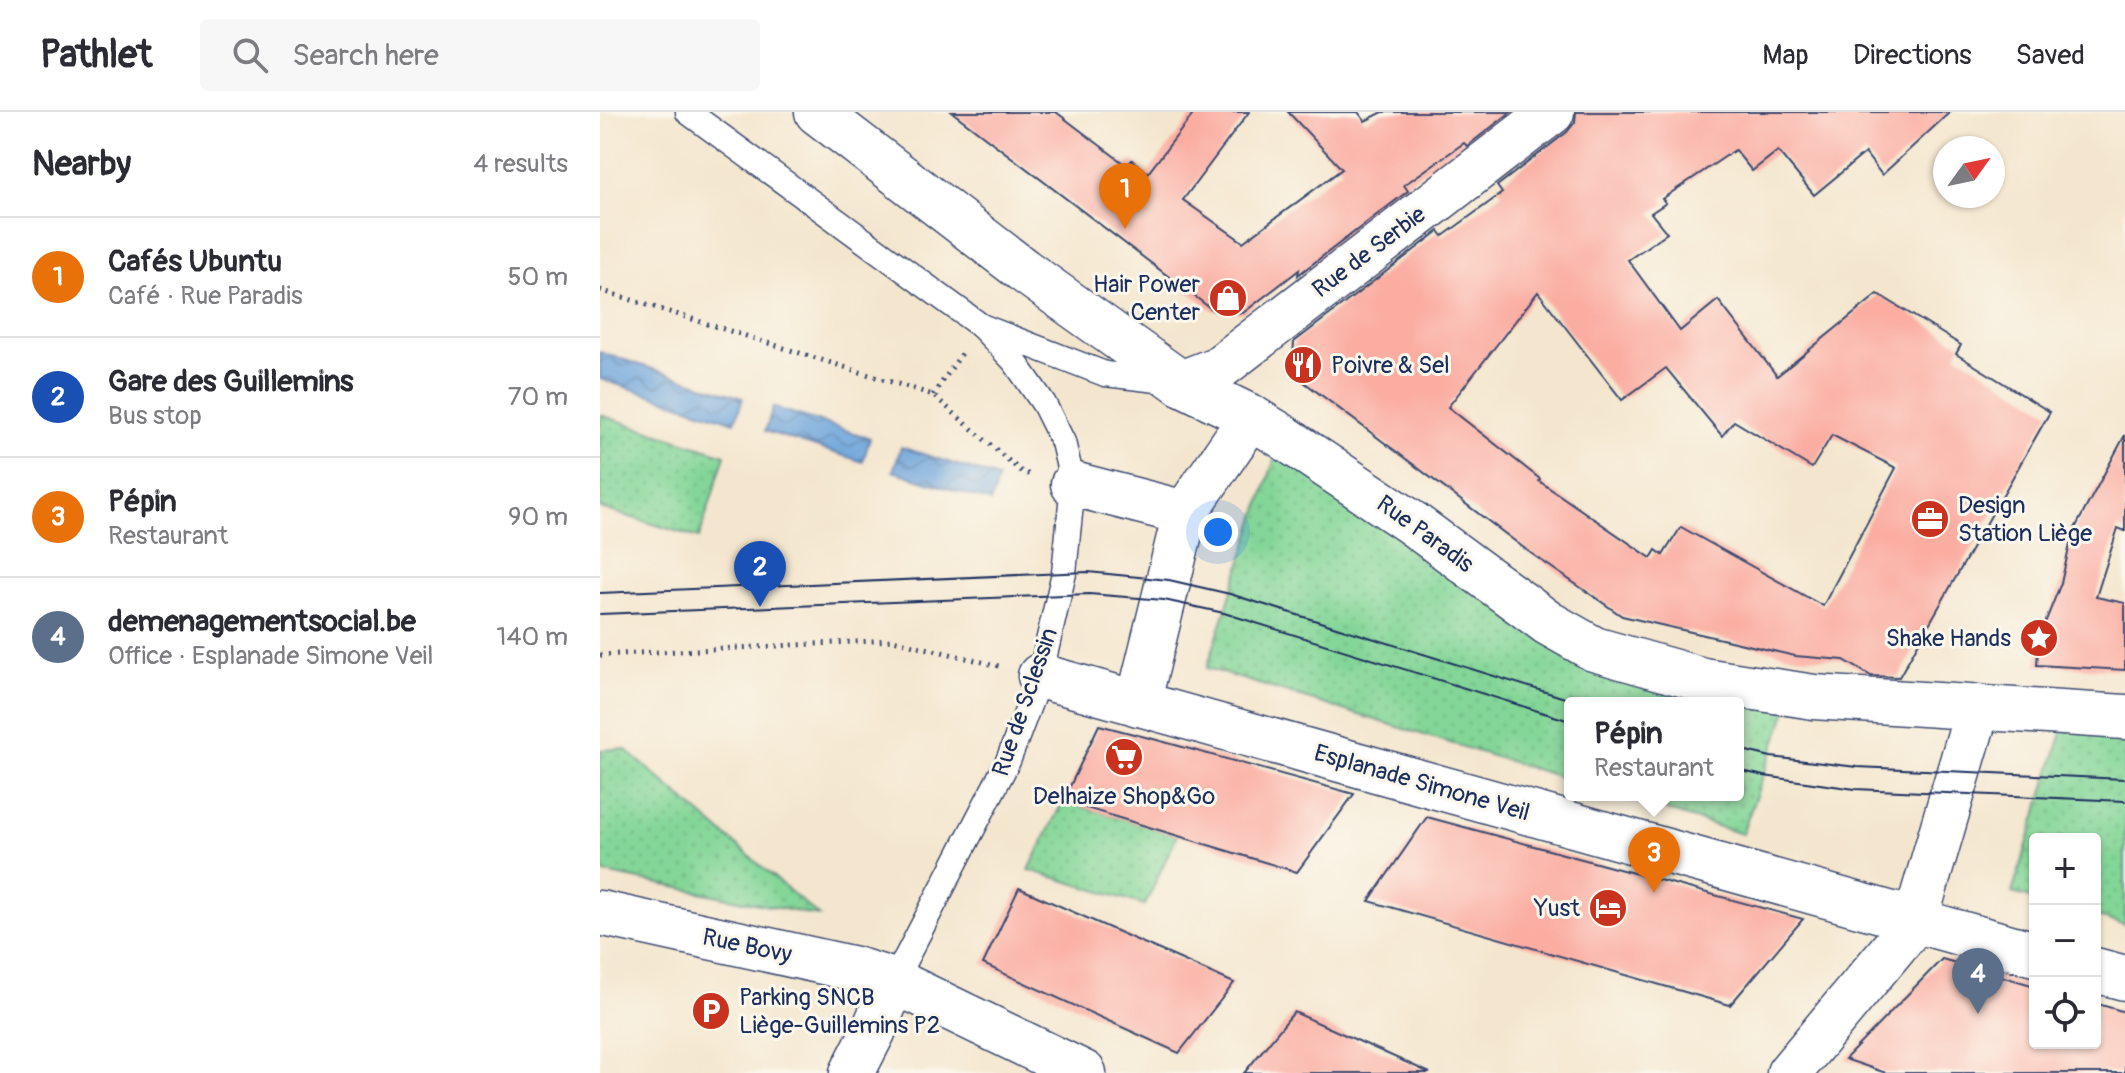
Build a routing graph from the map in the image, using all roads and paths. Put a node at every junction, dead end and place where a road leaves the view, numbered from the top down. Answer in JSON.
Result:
{"nodes":[{"id":1,"x":688,"y":112,"type":"edge"},
{"id":2,"x":817,"y":112,"type":"edge"},
{"id":3,"x":1552,"y":112,"type":"edge"},
{"id":4,"x":600,"y":290,"type":"edge"},
{"id":5,"x":981,"y":326,"type":"junction"},
{"id":6,"x":1181,"y":383,"type":"junction"},
{"id":7,"x":1251,"y":417,"type":"junction"},
{"id":8,"x":1073,"y":484,"type":"junction"},
{"id":9,"x":1185,"y":513,"type":"junction"},
{"id":10,"x":600,"y":655,"type":"edge"},
{"id":11,"x":1040,"y":676,"type":"junction"},
{"id":12,"x":1138,"y":704,"type":"junction"},
{"id":13,"x":1978,"y":707,"type":"junction"},
{"id":14,"x":2125,"y":717,"type":"edge"},
{"id":15,"x":600,"y":913,"type":"edge"},
{"id":16,"x":1915,"y":922,"type":"junction"},
{"id":17,"x":2029,"y":952,"type":"edge"},
{"id":18,"x":2101,"y":972,"type":"edge"},
{"id":19,"x":2125,"y":978,"type":"edge"},
{"id":20,"x":894,"y":981,"type":"junction"},
{"id":21,"x":852,"y":1073,"type":"edge"},
{"id":22,"x":1084,"y":1073,"type":"edge"},
{"id":23,"x":1789,"y":1073,"type":"edge"}],
"edges":[{"from":1,"to":5,"type":"lane"},
{"from":2,"to":6,"type":"street","name":"Rue Paradis"},
{"from":3,"to":6,"type":"street","name":"Rue de Serbie"},
{"from":4,"to":8,"type":"path"},
{"from":5,"to":6,"type":"lane"},
{"from":5,"to":8,"type":"lane","name":"Rue de Sclessin"},
{"from":6,"to":7,"type":"street","name":"Rue Paradis"},
{"from":7,"to":9,"type":"street"},
{"from":7,"to":13,"type":"street","name":"Rue Paradis"},
{"from":8,"to":9,"type":"street"},
{"from":8,"to":11,"type":"lane","name":"Rue de Sclessin"},
{"from":9,"to":12,"type":"street"},
{"from":10,"to":11,"type":"path"},
{"from":11,"to":12,"type":"street","name":"Esplanade Simone Veil"},
{"from":11,"to":20,"type":"lane","name":"Rue de Sclessin"},
{"from":12,"to":16,"type":"street","name":"Esplanade Simone Veil"},
{"from":13,"to":14,"type":"street","name":"Rue Paradis"},
{"from":13,"to":16,"type":"street"},
{"from":15,"to":20,"type":"street","name":"Rue Bovy"},
{"from":16,"to":17,"type":"street","name":"Esplanade Simone Veil"},
{"from":16,"to":23,"type":"street"},
{"from":18,"to":19,"type":"street"},
{"from":20,"to":21,"type":"street","name":"Rue de Sclessin"},
{"from":20,"to":22,"type":"street","name":"Rue Bovy"}]}
